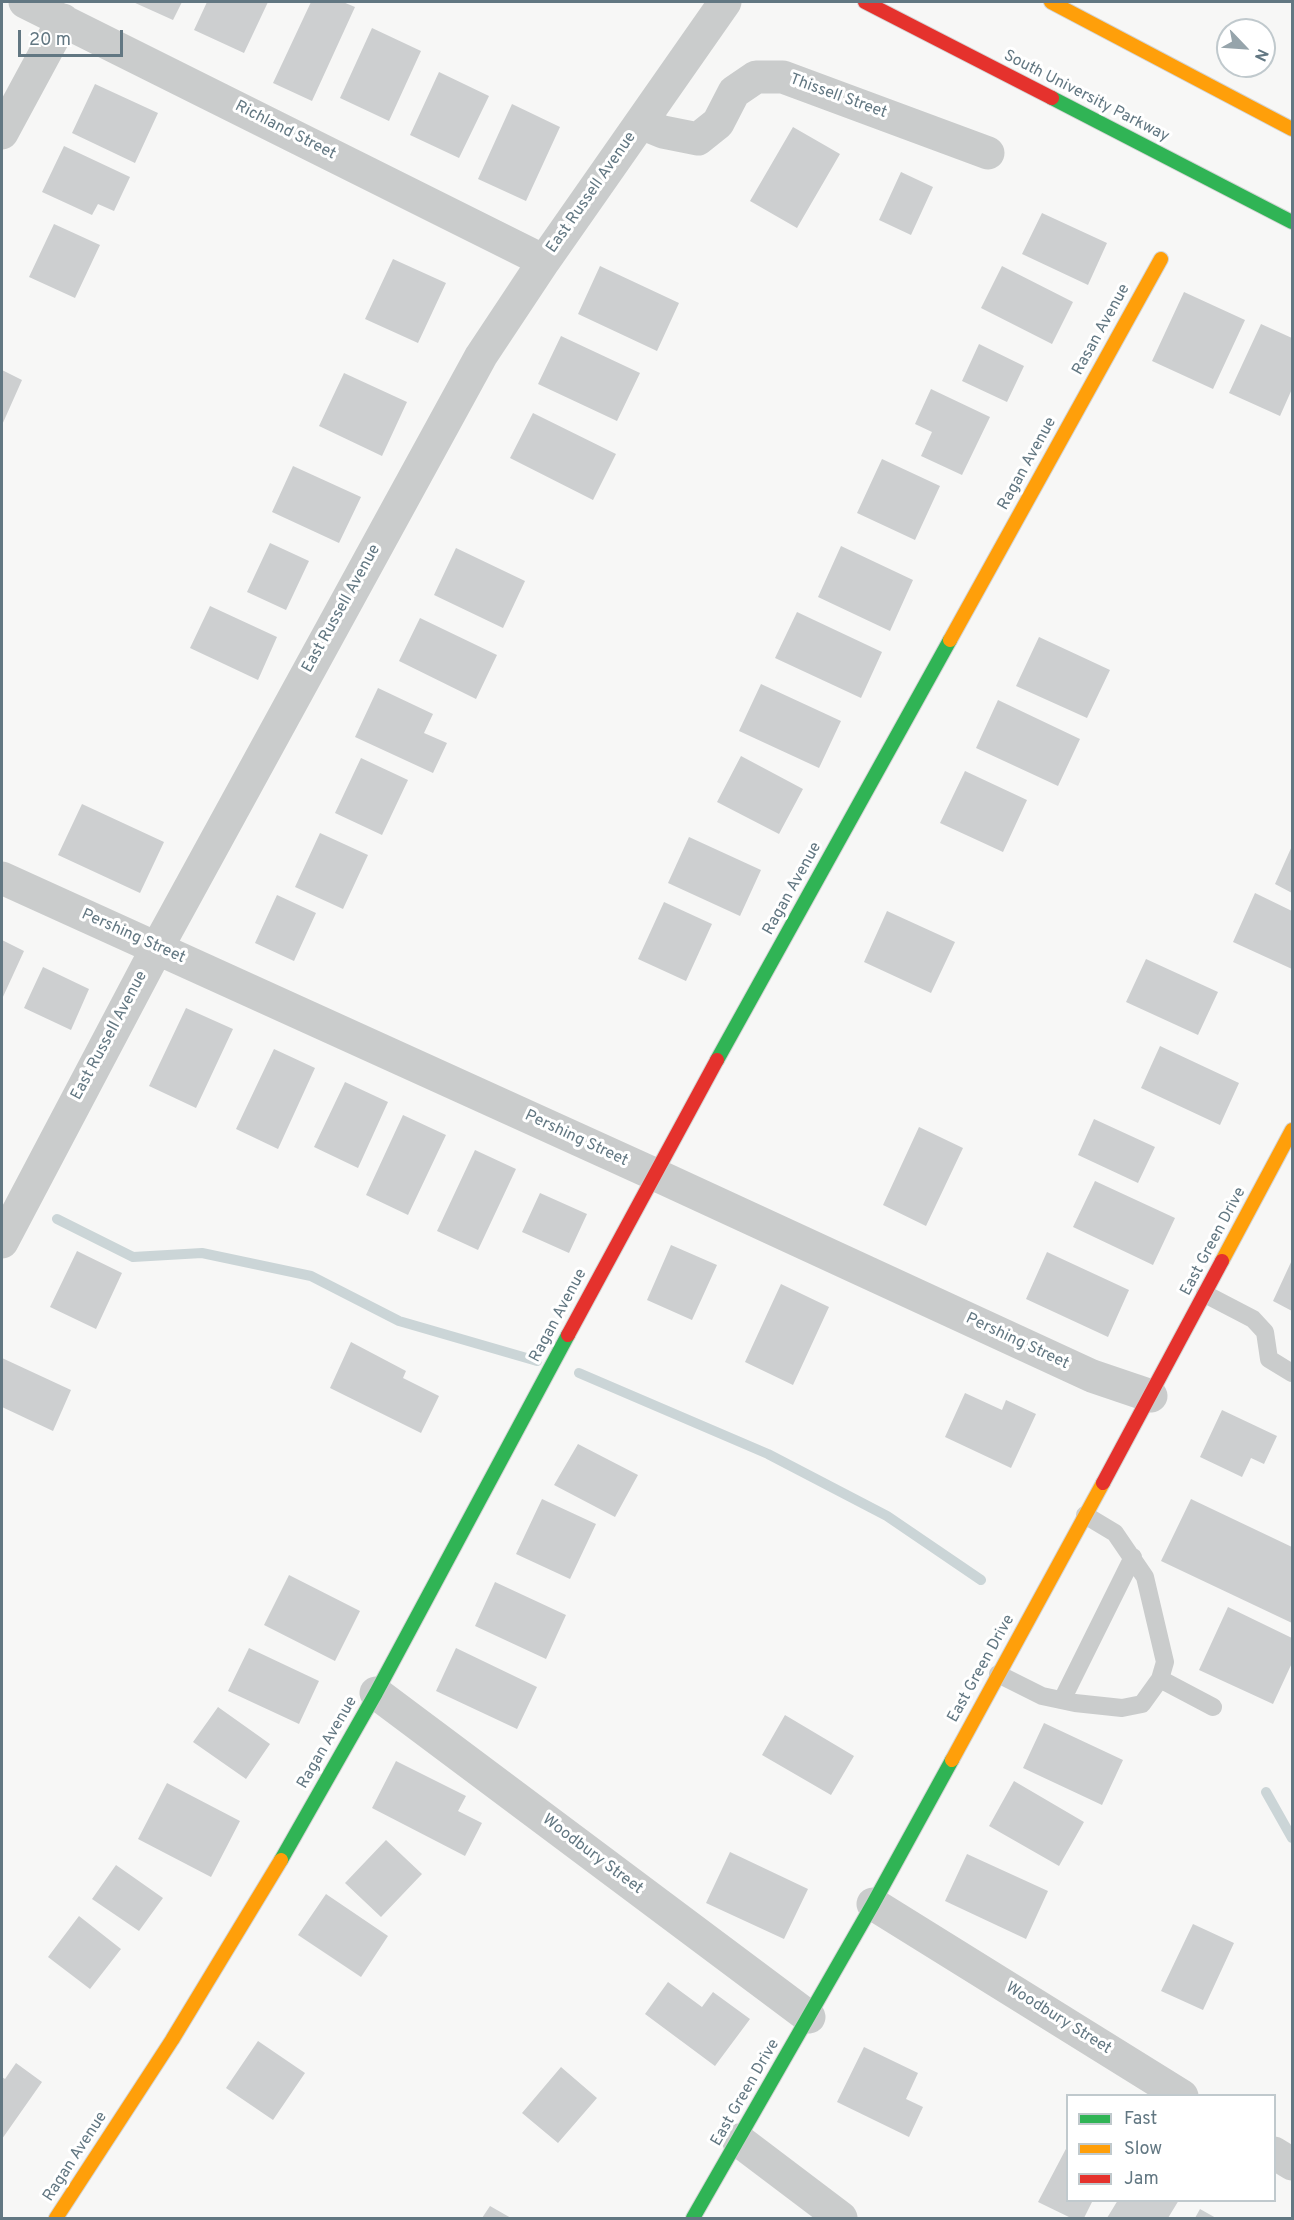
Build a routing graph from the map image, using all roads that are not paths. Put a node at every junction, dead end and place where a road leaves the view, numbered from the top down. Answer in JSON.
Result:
{"nodes":[{"id":1,"x":26,"y":2,"type":"edge"},
{"id":2,"x":725,"y":2,"type":"edge"},
{"id":3,"x":865,"y":2,"type":"edge"},
{"id":4,"x":1051,"y":2,"type":"edge"},
{"id":5,"x":63,"y":20,"type":"junction"},
{"id":6,"x":641,"y":123,"type":"junction"},
{"id":7,"x":1293,"y":129,"type":"edge"},
{"id":8,"x":2,"y":133,"type":"edge"},
{"id":9,"x":988,"y":153,"type":"dead end"},
{"id":10,"x":1293,"y":222,"type":"edge"},
{"id":11,"x":1161,"y":259,"type":"dead end"},
{"id":12,"x":544,"y":261,"type":"junction"},
{"id":13,"x":1073,"y":417,"type":"joint"},
{"id":14,"x":2,"y":878,"type":"edge"},
{"id":15,"x":157,"y":948,"type":"junction"},
{"id":16,"x":1289,"y":1143,"type":"edge"},
{"id":17,"x":654,"y":1174,"type":"junction"},
{"id":18,"x":2,"y":1242,"type":"edge"},
{"id":19,"x":1205,"y":1294,"type":"junction"},
{"id":20,"x":1293,"y":1373,"type":"edge"},
{"id":21,"x":1151,"y":1396,"type":"junction"},
{"id":22,"x":1085,"y":1515,"type":"junction"},
{"id":23,"x":1133,"y":1557,"type":"junction"},
{"id":24,"x":998,"y":1674,"type":"junction"},
{"id":25,"x":1160,"y":1679,"type":"junction"},
{"id":26,"x":376,"y":1693,"type":"junction"},
{"id":27,"x":1062,"y":1700,"type":"junction"},
{"id":28,"x":1213,"y":1707,"type":"dead end"},
{"id":29,"x":873,"y":1904,"type":"junction"},
{"id":30,"x":809,"y":2017,"type":"junction"},
{"id":31,"x":1179,"y":2094,"type":"edge"},
{"id":32,"x":738,"y":2140,"type":"junction"},
{"id":33,"x":1276,"y":2154,"type":"edge"},
{"id":34,"x":1293,"y":2164,"type":"edge"},
{"id":35,"x":56,"y":2218,"type":"edge"},
{"id":36,"x":693,"y":2218,"type":"edge"},
{"id":37,"x":841,"y":2218,"type":"edge"}],
"edges":[{"from":1,"to":5,"type":"street","name":"Richland Street"},
{"from":2,"to":6,"type":"street","name":"East Russell Avenue"},
{"from":3,"to":10,"type":"street","name":"South University Parkway"},
{"from":4,"to":7,"type":"street"},
{"from":5,"to":8,"type":"street"},
{"from":5,"to":12,"type":"street","name":"Richland Street"},
{"from":6,"to":9,"type":"street","name":"Thissell Street"},
{"from":6,"to":12,"type":"street","name":"East Russell Avenue"},
{"from":11,"to":13,"type":"street","name":"Rasan Avenue"},
{"from":12,"to":15,"type":"street","name":"East Russell Avenue"},
{"from":13,"to":17,"type":"street","name":"Ragan Avenue"},
{"from":14,"to":15,"type":"street","name":"Pershing Street"},
{"from":15,"to":17,"type":"street","name":"Pershing Street"},
{"from":15,"to":18,"type":"street","name":"East Russell Avenue"},
{"from":16,"to":19,"type":"street","name":"East Green Drive"},
{"from":17,"to":21,"type":"street","name":"Pershing Street"},
{"from":17,"to":26,"type":"street","name":"Ragan Avenue"},
{"from":19,"to":20,"type":"lane"},
{"from":19,"to":21,"type":"street","name":"East Green Drive"},
{"from":21,"to":22,"type":"street","name":"East Green Drive"},
{"from":22,"to":23,"type":"lane"},
{"from":22,"to":24,"type":"street","name":"East Green Drive"},
{"from":23,"to":25,"type":"lane"},
{"from":23,"to":27,"type":"lane"},
{"from":24,"to":27,"type":"lane"},
{"from":24,"to":29,"type":"street","name":"East Green Drive"},
{"from":25,"to":27,"type":"lane"},
{"from":25,"to":28,"type":"lane"},
{"from":26,"to":30,"type":"street","name":"Woodbury Street"},
{"from":26,"to":35,"type":"street","name":"Ragan Avenue"},
{"from":29,"to":30,"type":"street","name":"East Green Drive"},
{"from":29,"to":31,"type":"street","name":"Woodbury Street"},
{"from":30,"to":32,"type":"street","name":"East Green Drive"},
{"from":32,"to":36,"type":"street","name":"East Green Drive"},
{"from":32,"to":37,"type":"street"},
{"from":33,"to":34,"type":"street"}]}
